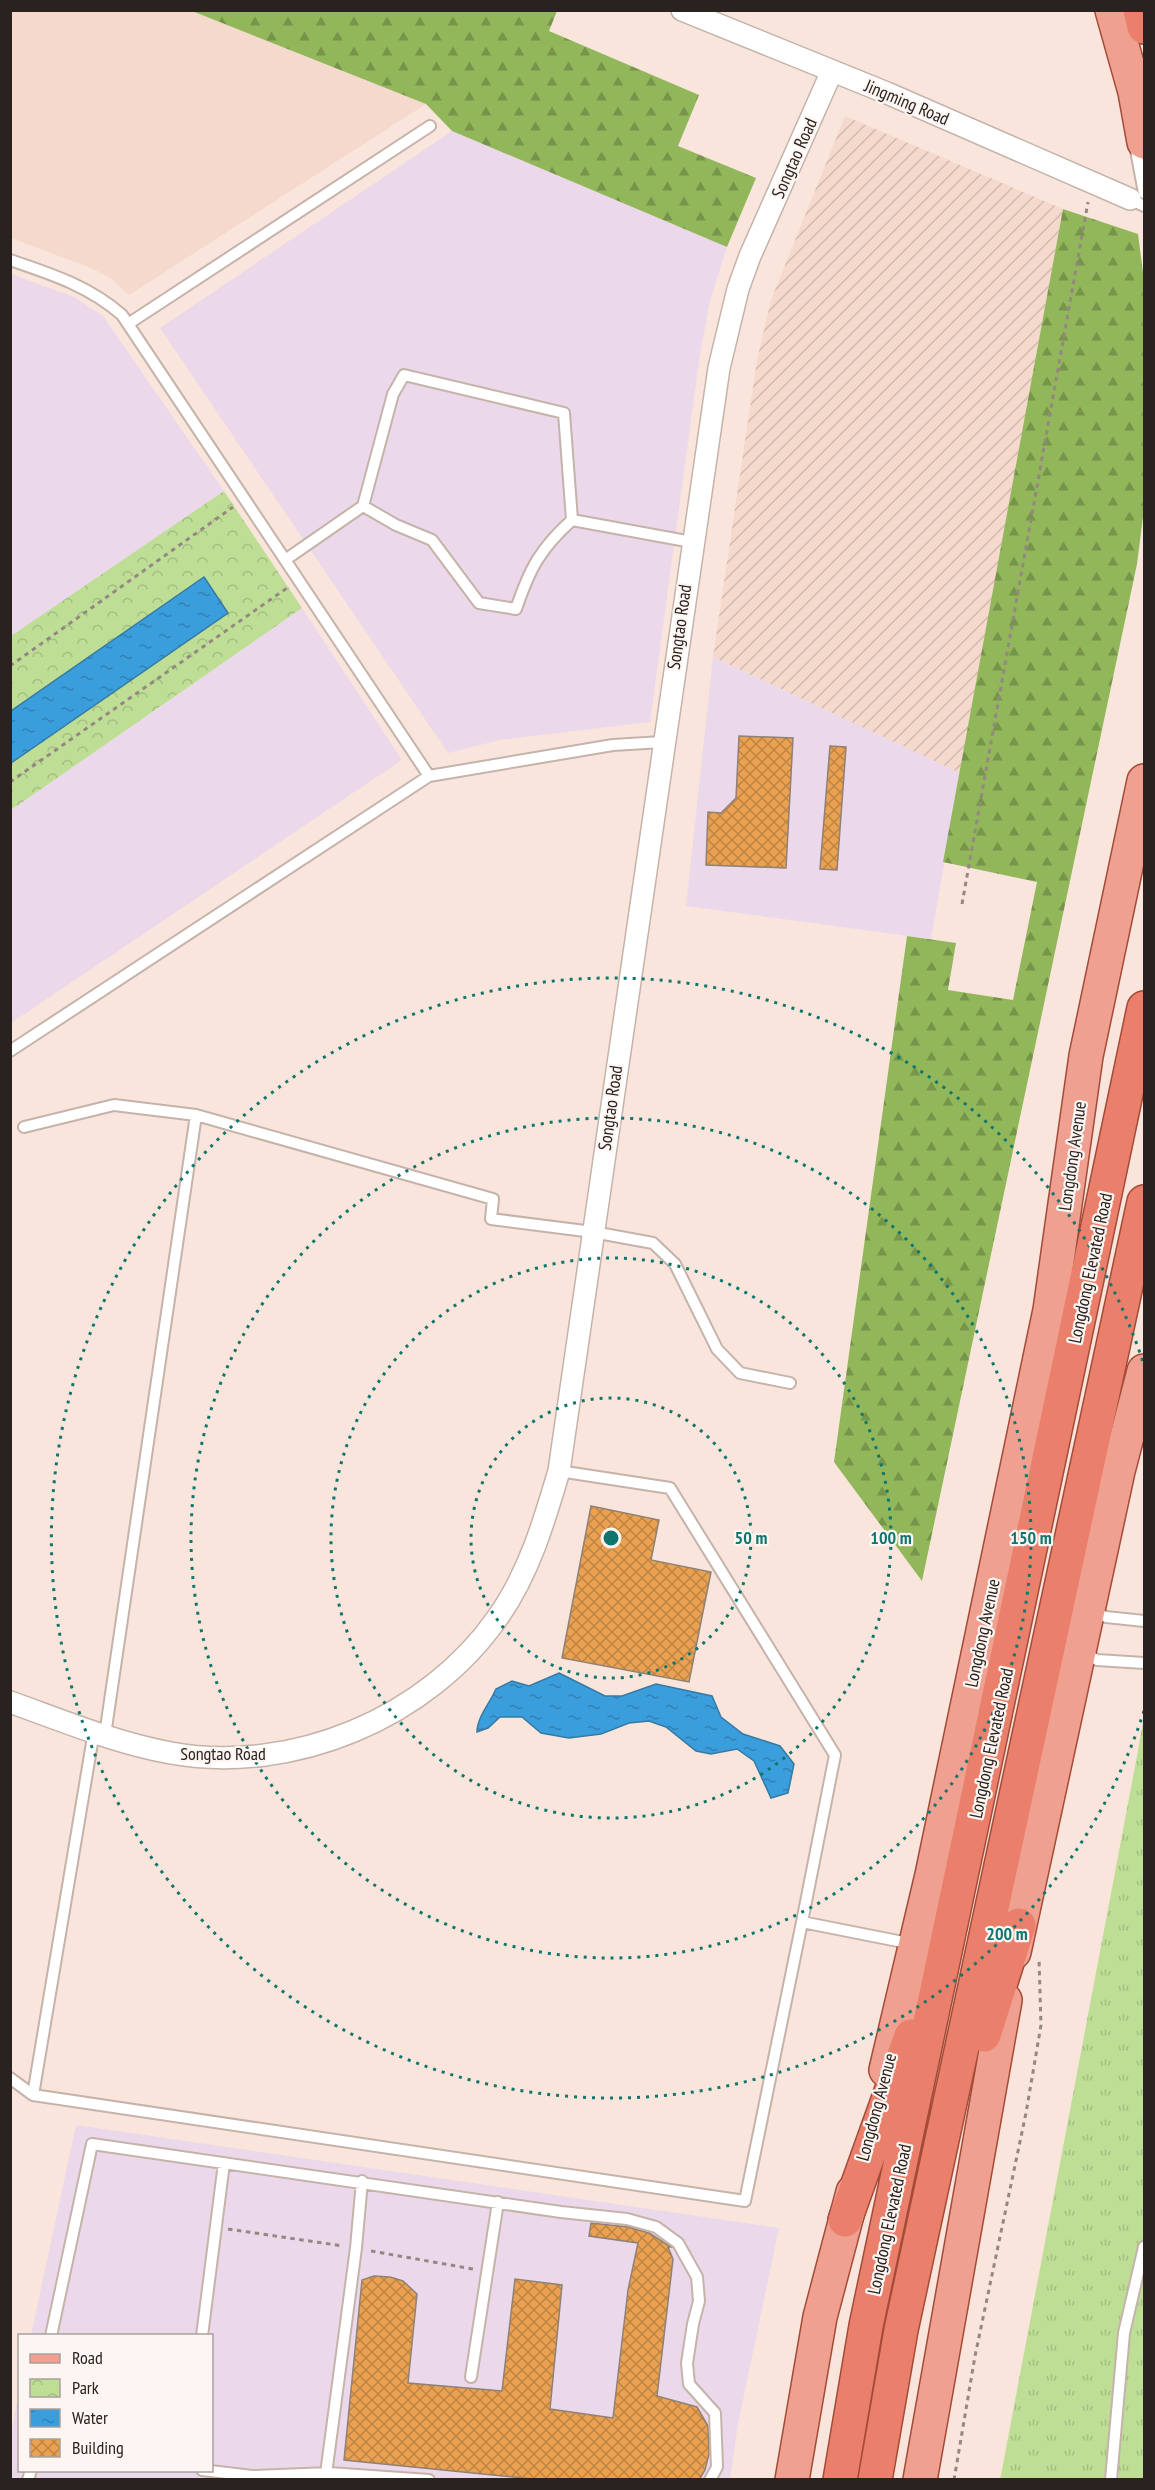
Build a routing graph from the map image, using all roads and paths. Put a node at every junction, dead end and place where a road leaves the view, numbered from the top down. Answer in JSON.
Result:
{"nodes":[{"id":1,"x":682,"y":10,"type":"edge"},
{"id":2,"x":1104,"y":10,"type":"edge"},
{"id":3,"x":1112,"y":10,"type":"edge"},
{"id":4,"x":1140,"y":10,"type":"edge"},
{"id":5,"x":1144,"y":27,"type":"edge"},
{"id":6,"x":832,"y":71,"type":"junction"},
{"id":7,"x":430,"y":126,"type":"dead end"},
{"id":8,"x":1144,"y":142,"type":"edge"},
{"id":9,"x":1092,"y":182,"type":"junction"},
{"id":10,"x":1140,"y":199,"type":"edge"},
{"id":11,"x":10,"y":260,"type":"edge"},
{"id":12,"x":128,"y":324,"type":"junction"},
{"id":13,"x":245,"y":499,"type":"junction"},
{"id":14,"x":363,"y":506,"type":"junction"},
{"id":15,"x":572,"y":520,"type":"junction"},
{"id":16,"x":692,"y":542,"type":"junction"},
{"id":17,"x":285,"y":561,"type":"junction"},
{"id":18,"x":298,"y":580,"type":"junction"},
{"id":19,"x":10,"y":666,"type":"edge"},
{"id":20,"x":663,"y":742,"type":"junction"},
{"id":21,"x":429,"y":776,"type":"junction"},
{"id":22,"x":1144,"y":781,"type":"edge"},
{"id":23,"x":10,"y":782,"type":"edge"},
{"id":24,"x":962,"y":904,"type":"dead end"},
{"id":25,"x":1144,"y":1008,"type":"edge"},
{"id":26,"x":10,"y":1051,"type":"edge"},
{"id":27,"x":196,"y":1115,"type":"junction"},
{"id":28,"x":24,"y":1127,"type":"dead end"},
{"id":29,"x":1144,"y":1202,"type":"edge"},
{"id":30,"x":593,"y":1232,"type":"junction"},
{"id":31,"x":1144,"y":1371,"type":"edge"},
{"id":32,"x":790,"y":1383,"type":"dead end"},
{"id":33,"x":559,"y":1471,"type":"junction"},
{"id":34,"x":1089,"y":1610,"type":"junction"},
{"id":35,"x":1144,"y":1620,"type":"edge"},
{"id":36,"x":1080,"y":1650,"type":"junction"},
{"id":37,"x":1144,"y":1664,"type":"edge"},
{"id":38,"x":10,"y":1702,"type":"edge"},
{"id":39,"x":99,"y":1733,"type":"junction"},
{"id":40,"x":956,"y":1913,"type":"junction"},
{"id":41,"x":802,"y":1923,"type":"junction"},
{"id":42,"x":1019,"y":1925,"type":"junction"},
{"id":43,"x":916,"y":1945,"type":"junction"},
{"id":44,"x":1039,"y":1951,"type":"dead end"},
{"id":45,"x":10,"y":2078,"type":"edge"},
{"id":46,"x":33,"y":2096,"type":"junction"},
{"id":47,"x":224,"y":2163,"type":"junction"},
{"id":48,"x":362,"y":2181,"type":"junction"},
{"id":49,"x":498,"y":2202,"type":"junction"},
{"id":50,"x":845,"y":2220,"type":"junction"},
{"id":51,"x":924,"y":2226,"type":"junction"},
{"id":52,"x":1144,"y":2247,"type":"edge"},
{"id":53,"x":51,"y":2334,"type":"edge"},
{"id":54,"x":202,"y":2334,"type":"edge"},
{"id":55,"x":471,"y":2378,"type":"dead end"},
{"id":56,"x":213,"y":2472,"type":"edge"},
{"id":57,"x":326,"y":2474,"type":"junction"},
{"id":58,"x":251,"y":2478,"type":"edge"},
{"id":59,"x":429,"y":2480,"type":"edge"},
{"id":60,"x":710,"y":2480,"type":"edge"},
{"id":61,"x":792,"y":2480,"type":"edge"},
{"id":62,"x":840,"y":2480,"type":"edge"},
{"id":63,"x":875,"y":2480,"type":"edge"},
{"id":64,"x":920,"y":2480,"type":"edge"},
{"id":65,"x":954,"y":2480,"type":"edge"},
{"id":66,"x":1111,"y":2480,"type":"edge"}],
"edges":[{"from":1,"to":6,"type":"street","name":"Jingming Road"},
{"from":2,"to":10,"type":"lane"},
{"from":3,"to":8,"type":"main road"},
{"from":4,"to":5,"type":"highway"},
{"from":6,"to":9,"type":"street","name":"Jingming Road"},
{"from":6,"to":16,"type":"street","name":"Songtao Road"},
{"from":7,"to":12,"type":"lane"},
{"from":9,"to":10,"type":"street","name":"Jingming Road"},
{"from":9,"to":24,"type":"path"},
{"from":11,"to":12,"type":"lane"},
{"from":12,"to":13,"type":"lane"},
{"from":13,"to":17,"type":"lane"},
{"from":13,"to":19,"type":"path"},
{"from":14,"to":15,"type":"lane"},
{"from":14,"to":15,"type":"lane"},
{"from":14,"to":17,"type":"lane"},
{"from":15,"to":16,"type":"lane"},
{"from":16,"to":20,"type":"street","name":"Songtao Road"},
{"from":17,"to":18,"type":"lane"},
{"from":18,"to":21,"type":"lane"},
{"from":18,"to":23,"type":"path"},
{"from":20,"to":21,"type":"lane"},
{"from":20,"to":30,"type":"street","name":"Songtao Road"},
{"from":21,"to":26,"type":"lane"},
{"from":22,"to":43,"type":"main road","name":"Longdong Avenue"},
{"from":25,"to":40,"type":"highway","name":"Longdong Elevated Road"},
{"from":27,"to":28,"type":"lane"},
{"from":27,"to":30,"type":"lane"},
{"from":27,"to":39,"type":"lane"},
{"from":29,"to":51,"type":"highway","name":"Longdong Elevated Road"},
{"from":30,"to":32,"type":"lane"},
{"from":30,"to":33,"type":"street","name":"Songtao Road"},
{"from":31,"to":34,"type":"main road"},
{"from":33,"to":39,"type":"street","name":"Songtao Road"},
{"from":33,"to":41,"type":"lane"},
{"from":34,"to":35,"type":"lane"},
{"from":34,"to":36,"type":"main road"},
{"from":36,"to":37,"type":"lane"},
{"from":36,"to":42,"type":"main road"},
{"from":38,"to":39,"type":"street","name":"Songtao Road"},
{"from":39,"to":46,"type":"lane"},
{"from":40,"to":50,"type":"highway"},
{"from":40,"to":62,"type":"highway","name":"Longdong Elevated Road"},
{"from":41,"to":43,"type":"lane"},
{"from":41,"to":46,"type":"lane"},
{"from":42,"to":51,"type":"highway"},
{"from":42,"to":64,"type":"main road"},
{"from":43,"to":50,"type":"main road","name":"Longdong Avenue"},
{"from":44,"to":65,"type":"path"},
{"from":45,"to":46,"type":"lane"},
{"from":47,"to":48,"type":"lane"},
{"from":47,"to":53,"type":"lane"},
{"from":47,"to":54,"type":"lane"},
{"from":48,"to":49,"type":"lane"},
{"from":48,"to":57,"type":"lane"},
{"from":49,"to":55,"type":"lane"},
{"from":49,"to":60,"type":"lane"},
{"from":50,"to":61,"type":"main road","name":"Longdong Avenue"},
{"from":51,"to":63,"type":"highway","name":"Longdong Elevated Road"},
{"from":52,"to":66,"type":"lane"},
{"from":56,"to":58,"type":"lane"},
{"from":57,"to":58,"type":"lane"},
{"from":57,"to":59,"type":"lane"}]}
